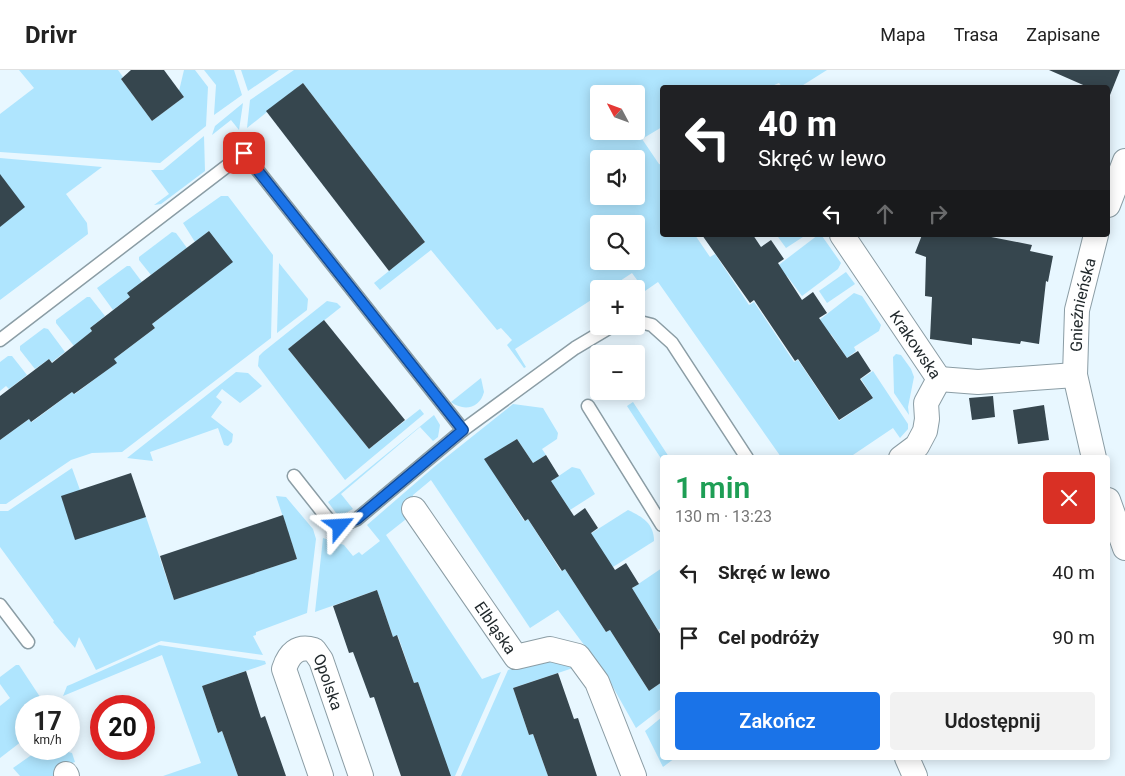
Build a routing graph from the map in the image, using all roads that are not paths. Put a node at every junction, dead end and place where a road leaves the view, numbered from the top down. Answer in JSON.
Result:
{"nodes":[{"id":1,"x":1125,"y":161,"type":"edge"},
{"id":2,"x":1110,"y":200,"type":"edge"},
{"id":3,"x":843,"y":237,"type":"edge"},
{"id":4,"x":1095,"y":237,"type":"edge"},
{"id":5,"x":645,"y":323,"type":"edge"},
{"id":6,"x":597,"y":335,"type":"edge"},
{"id":7,"x":0,"y":340,"type":"edge"},
{"id":8,"x":1075,"y":375,"type":"junction"},
{"id":9,"x":939,"y":379,"type":"junction"},
{"id":10,"x":588,"y":406,"type":"dead end"},
{"id":11,"x":463,"y":430,"type":"junction"},
{"id":12,"x":745,"y":455,"type":"edge"},
{"id":13,"x":905,"y":455,"type":"edge"},
{"id":14,"x":1093,"y":455,"type":"edge"},
{"id":15,"x":294,"y":476,"type":"dead end"},
{"id":16,"x":1110,"y":506,"type":"edge"},
{"id":17,"x":414,"y":509,"type":"dead end"},
{"id":18,"x":660,"y":521,"type":"edge"},
{"id":19,"x":1125,"y":548,"type":"edge"},
{"id":20,"x":0,"y":606,"type":"edge"},
{"id":21,"x":28,"y":642,"type":"dead end"},
{"id":22,"x":908,"y":760,"type":"edge"},
{"id":23,"x":321,"y":776,"type":"edge"},
{"id":24,"x":362,"y":776,"type":"edge"},
{"id":25,"x":634,"y":776,"type":"edge"},
{"id":26,"x":915,"y":776,"type":"edge"}],
"edges":[{"from":1,"to":2,"type":"street"},
{"from":3,"to":9,"type":"street","name":"Krakowska"},
{"from":4,"to":8,"type":"street","name":"Gnieźnieńska"},
{"from":5,"to":12,"type":"lane"},
{"from":6,"to":11,"type":"lane"},
{"from":7,"to":11,"type":"lane"},
{"from":8,"to":9,"type":"street","name":"Gnieźnieńska"},
{"from":8,"to":14,"type":"street","name":"Gnieźnieńska"},
{"from":9,"to":13,"type":"street","name":"Krakowska"},
{"from":10,"to":18,"type":"lane"},
{"from":11,"to":15,"type":"lane"},
{"from":16,"to":19,"type":"street"},
{"from":17,"to":25,"type":"street","name":"Elbląska"},
{"from":20,"to":21,"type":"lane"},
{"from":22,"to":26,"type":"street"},
{"from":23,"to":24,"type":"street","name":"Opolska"}]}
